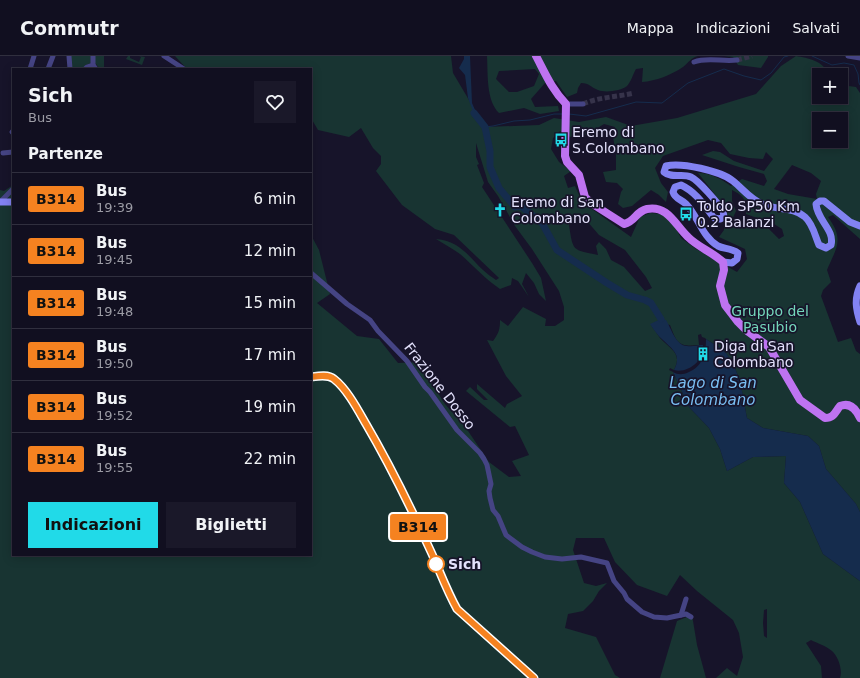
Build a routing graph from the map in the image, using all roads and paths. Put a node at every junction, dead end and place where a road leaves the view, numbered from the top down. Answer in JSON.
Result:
{"nodes":[{"id":1,"x":34,"y":56,"type":"edge"},
{"id":2,"x":53,"y":56,"type":"edge"},
{"id":3,"x":69,"y":56,"type":"edge"},
{"id":4,"x":93,"y":56,"type":"edge"},
{"id":5,"x":164,"y":56,"type":"edge"},
{"id":6,"x":536,"y":56,"type":"edge"},
{"id":7,"x":848,"y":56,"type":"edge"},
{"id":8,"x":860,"y":58,"type":"edge"},
{"id":9,"x":737,"y":60,"type":"dead end"},
{"id":10,"x":694,"y":62,"type":"dead end"},
{"id":11,"x":95,"y":67,"type":"edge"},
{"id":12,"x":30,"y":68,"type":"edge"},
{"id":13,"x":48,"y":68,"type":"edge"},
{"id":14,"x":70,"y":68,"type":"edge"},
{"id":15,"x":182,"y":68,"type":"edge"},
{"id":16,"x":583,"y":104,"type":"tunnel mouth"},
{"id":17,"x":566,"y":106,"type":"junction"},
{"id":18,"x":12,"y":152,"type":"edge"},
{"id":19,"x":3,"y":153,"type":"dead end"},
{"id":20,"x":12,"y":191,"type":"edge"},
{"id":21,"x":0,"y":202,"type":"edge"},
{"id":22,"x":12,"y":202,"type":"edge"},
{"id":23,"x":860,"y":226,"type":"edge"},
{"id":24,"x":723,"y":262,"type":"junction"},
{"id":25,"x":312,"y":274,"type":"edge"},
{"id":26,"x":860,"y":286,"type":"edge"},
{"id":27,"x":860,"y":322,"type":"edge"},
{"id":28,"x":312,"y":377,"type":"edge"},
{"id":29,"x":860,"y":418,"type":"edge"},
{"id":30,"x":686,"y":599,"type":"dead end"},
{"id":31,"x":682,"y":615,"type":"junction"},
{"id":32,"x":691,"y":617,"type":"dead end"},
{"id":33,"x":534,"y":678,"type":"edge"}],
"edges":[{"from":1,"to":12,"type":"street"},
{"from":2,"to":13,"type":"street"},
{"from":3,"to":14,"type":"street"},
{"from":4,"to":11,"type":"street"},
{"from":5,"to":15,"type":"street"},
{"from":6,"to":17,"type":"main road"},
{"from":7,"to":8,"type":"street"},
{"from":9,"to":10,"type":"street"},
{"from":16,"to":17,"type":"street"},
{"from":17,"to":24,"type":"main road"},
{"from":18,"to":19,"type":"street"},
{"from":20,"to":21,"type":"street"},
{"from":21,"to":22,"type":"street"},
{"from":23,"to":24,"type":"street"},
{"from":24,"to":29,"type":"main road"},
{"from":25,"to":31,"type":"street","name":"Frazione Dosso"},
{"from":26,"to":27,"type":"street"},
{"from":28,"to":33,"type":"street"},
{"from":30,"to":31,"type":"street"},
{"from":31,"to":32,"type":"street","name":"Frazione Dosso"}]}
